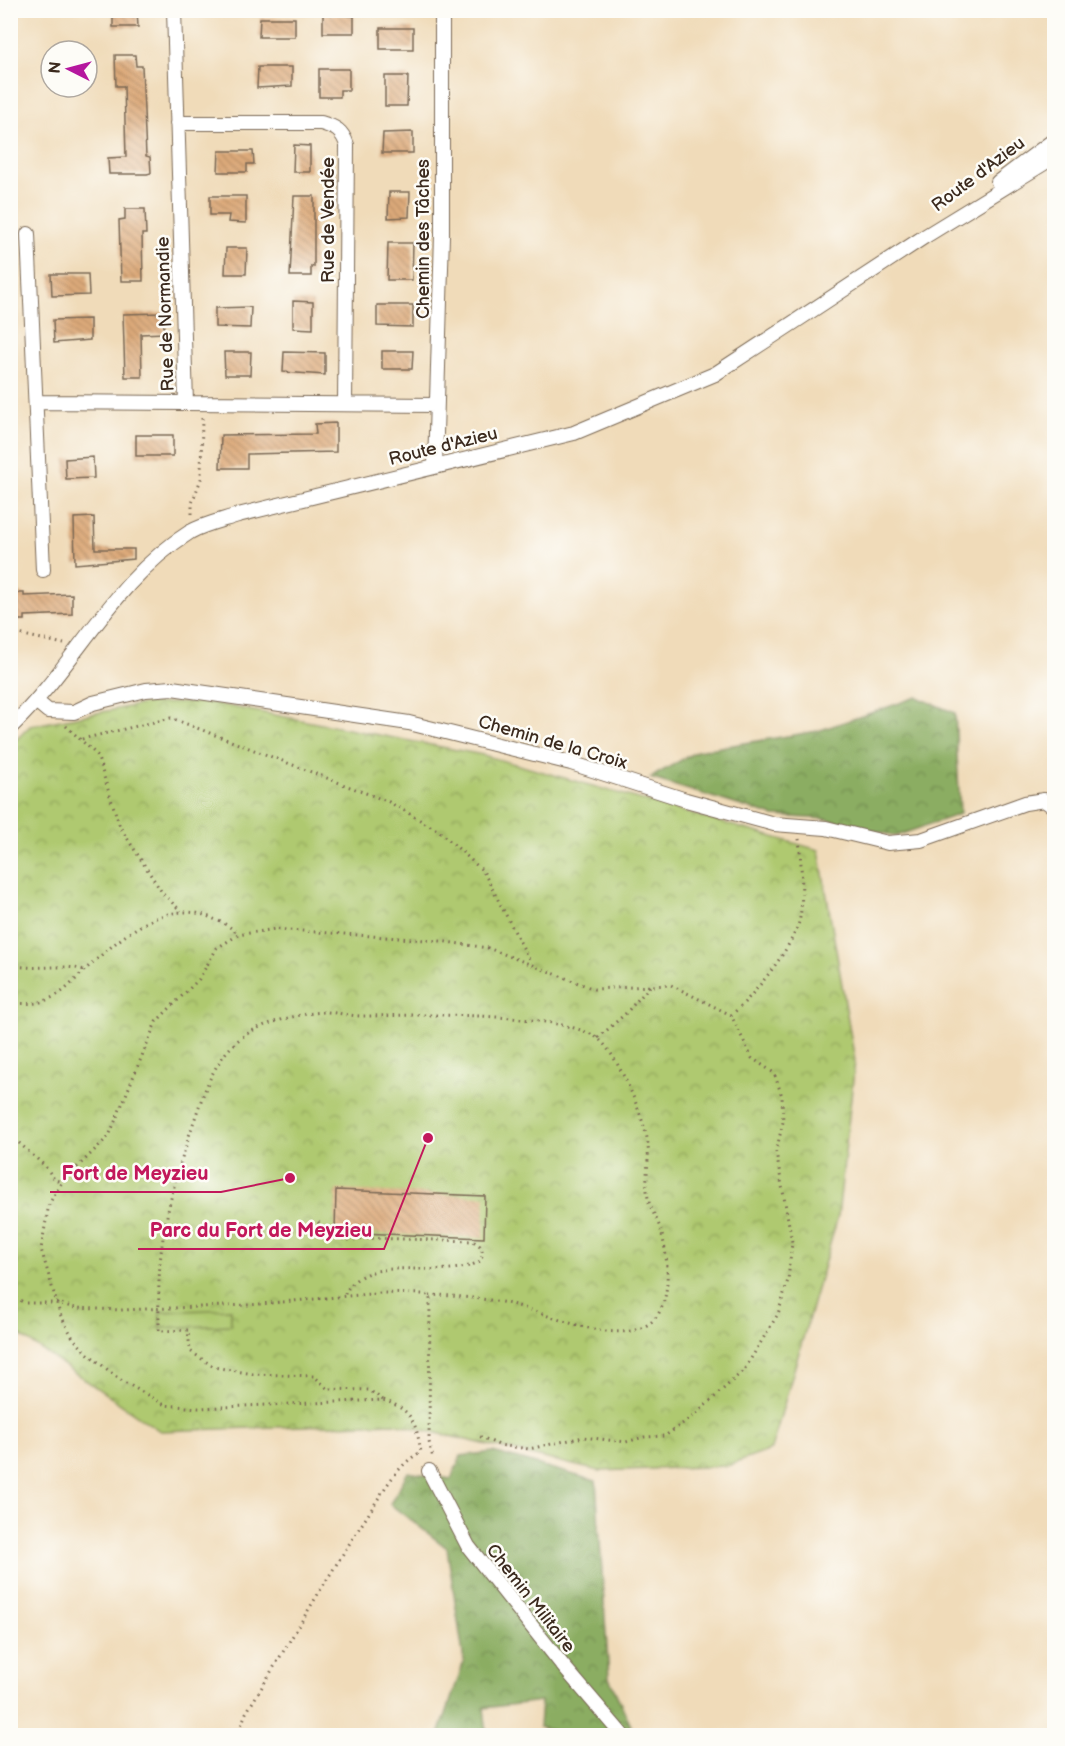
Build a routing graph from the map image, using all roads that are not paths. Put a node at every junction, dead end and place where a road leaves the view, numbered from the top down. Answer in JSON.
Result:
{"nodes":[{"id":1,"x":174,"y":10,"type":"edge"},
{"id":2,"x":442,"y":10,"type":"edge"},
{"id":3,"x":177,"y":123,"type":"junction"},
{"id":4,"x":1054,"y":140,"type":"edge"},
{"id":5,"x":1054,"y":157,"type":"edge"},
{"id":6,"x":28,"y":234,"type":"dead end"},
{"id":7,"x":924,"y":237,"type":"junction"},
{"id":8,"x":36,"y":402,"type":"junction"},
{"id":9,"x":186,"y":403,"type":"junction"},
{"id":10,"x":345,"y":404,"type":"junction"},
{"id":11,"x":436,"y":405,"type":"junction"},
{"id":12,"x":435,"y":466,"type":"junction"},
{"id":13,"x":43,"y":570,"type":"dead end"},
{"id":14,"x":36,"y":701,"type":"junction"},
{"id":15,"x":10,"y":728,"type":"edge"},
{"id":16,"x":1054,"y":807,"type":"edge"},
{"id":17,"x":431,"y":1465,"type":"road end"},
{"id":18,"x":622,"y":1736,"type":"edge"}],
"edges":[{"from":1,"to":3,"type":"street","name":"Rue de Normandie"},
{"from":2,"to":11,"type":"street","name":"Chemin des Tâches"},
{"from":3,"to":9,"type":"street","name":"Rue de Normandie"},
{"from":3,"to":10,"type":"street","name":"Rue de Vendée"},
{"from":4,"to":7,"type":"street","name":"Route d'Azieu"},
{"from":5,"to":7,"type":"street","name":"Route d'Azieu"},
{"from":6,"to":8,"type":"street"},
{"from":7,"to":12,"type":"street","name":"Route d'Azieu"},
{"from":8,"to":9,"type":"street"},
{"from":8,"to":13,"type":"street"},
{"from":9,"to":10,"type":"street","name":"Rue de Normandie"},
{"from":10,"to":11,"type":"street","name":"Rue de Normandie"},
{"from":11,"to":12,"type":"street","name":"Chemin des Tâches"},
{"from":12,"to":14,"type":"street","name":"Route d'Azieu"},
{"from":14,"to":15,"type":"street","name":"Route d'Azieu"},
{"from":14,"to":16,"type":"street","name":"Chemin de la Croix"},
{"from":17,"to":18,"type":"street","name":"Chemin Militaire"}]}
